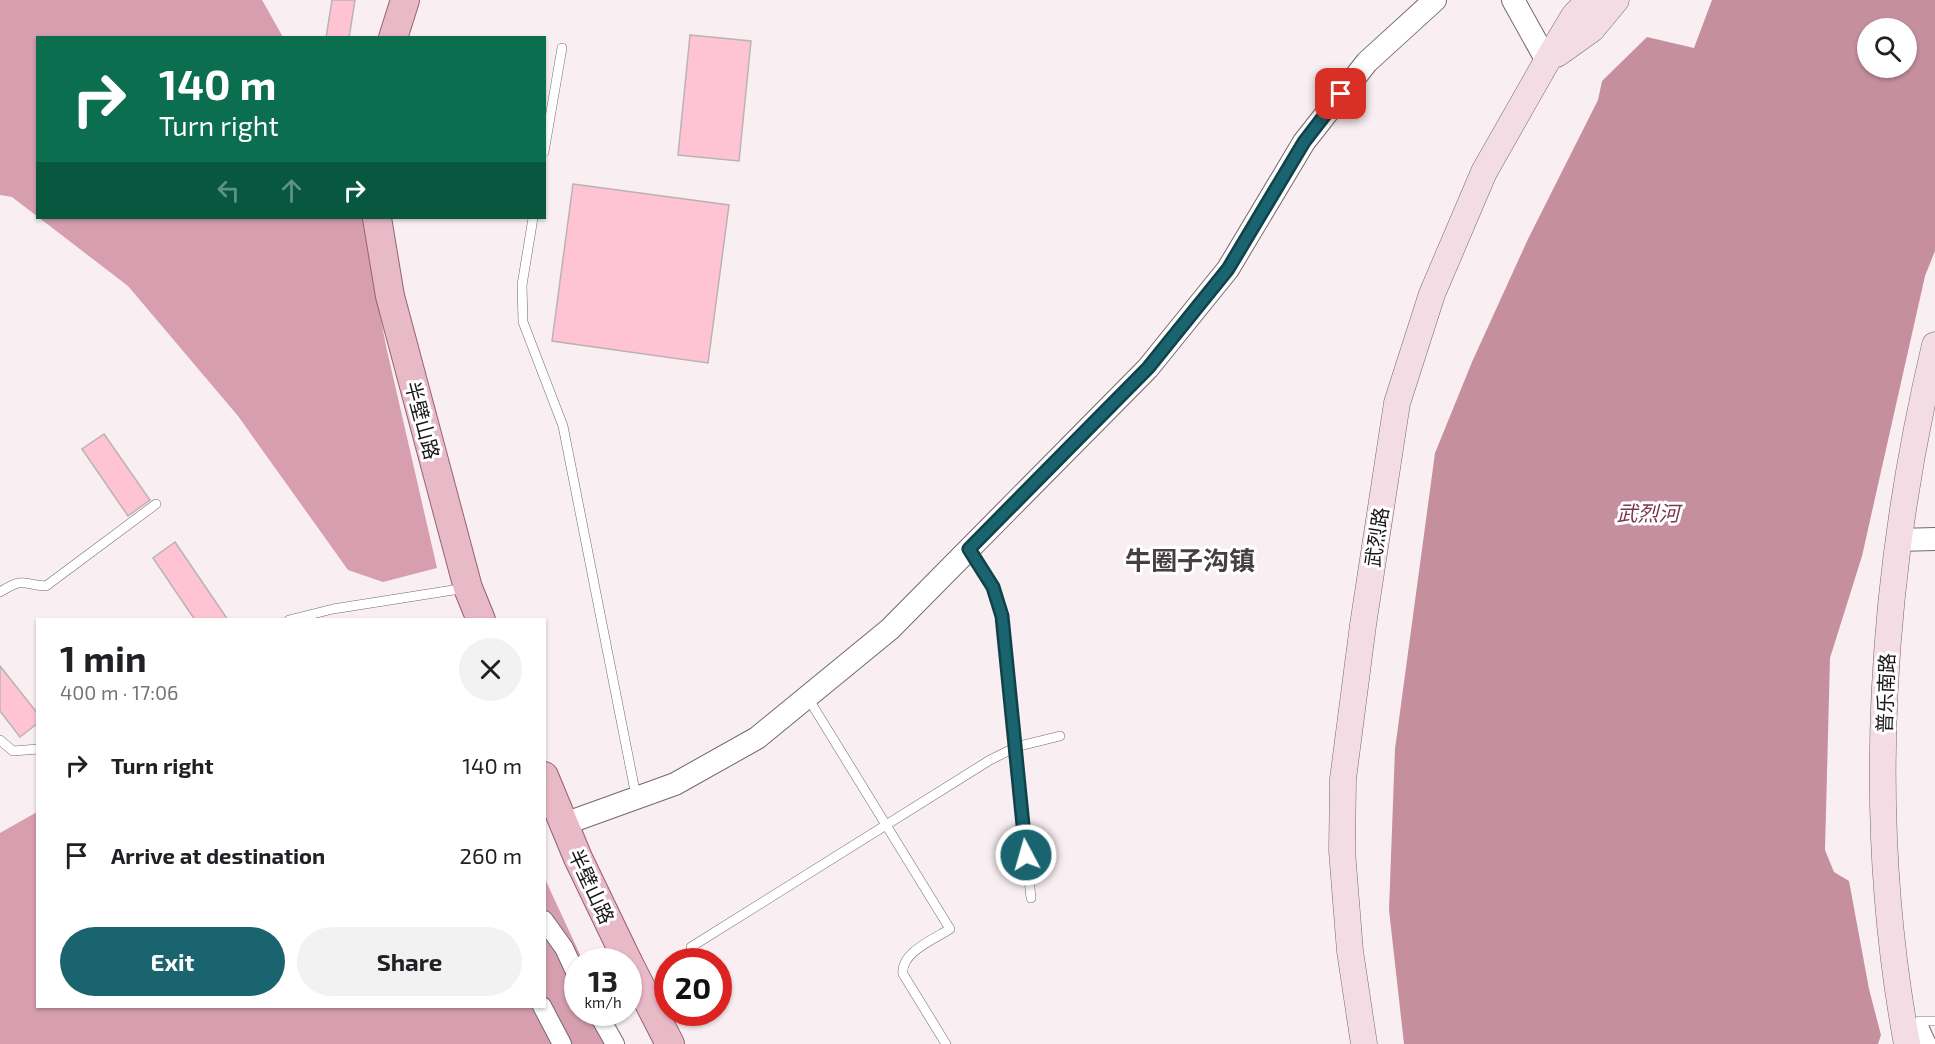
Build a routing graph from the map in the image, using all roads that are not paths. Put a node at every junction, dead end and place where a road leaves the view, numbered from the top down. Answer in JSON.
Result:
{"nodes":[{"id":1,"x":405,"y":0,"type":"edge"},
{"id":2,"x":1435,"y":0,"type":"edge"},
{"id":3,"x":1513,"y":0,"type":"edge"},
{"id":4,"x":1589,"y":0,"type":"edge"},
{"id":5,"x":1616,"y":0,"type":"edge"},
{"id":6,"x":394,"y":36,"type":"edge"},
{"id":7,"x":562,"y":48,"type":"dead end"},
{"id":8,"x":1547,"y":61,"type":"junction"},
{"id":9,"x":546,"y":140,"type":"edge"},
{"id":10,"x":377,"y":219,"type":"edge"},
{"id":11,"x":533,"y":219,"type":"edge"},
{"id":12,"x":1935,"y":345,"type":"edge"},
{"id":13,"x":1935,"y":421,"type":"edge"},
{"id":14,"x":156,"y":504,"type":"dead end"},
{"id":15,"x":1918,"y":532,"type":"edge"},
{"id":16,"x":969,"y":549,"type":"junction"},
{"id":17,"x":468,"y":588,"type":"junction"},
{"id":18,"x":0,"y":592,"type":"edge"},
{"id":19,"x":297,"y":618,"type":"edge"},
{"id":20,"x":480,"y":618,"type":"edge"},
{"id":21,"x":808,"y":698,"type":"junction"},
{"id":22,"x":1060,"y":736,"type":"dead end"},
{"id":23,"x":0,"y":740,"type":"edge"},
{"id":24,"x":1016,"y":747,"type":"junction"},
{"id":25,"x":36,"y":749,"type":"edge"},
{"id":26,"x":546,"y":781,"type":"edge"},
{"id":27,"x":636,"y":797,"type":"junction"},
{"id":28,"x":564,"y":824,"type":"junction"},
{"id":29,"x":886,"y":825,"type":"junction"},
{"id":30,"x":1031,"y":898,"type":"dead end"},
{"id":31,"x":546,"y":923,"type":"edge"},
{"id":32,"x":691,"y":947,"type":"dead end"},
{"id":33,"x":564,"y":948,"type":"edge"},
{"id":34,"x":622,"y":948,"type":"edge"},
{"id":35,"x":642,"y":989,"type":"edge"},
{"id":36,"x":543,"y":1008,"type":"edge"},
{"id":37,"x":605,"y":1026,"type":"edge"},
{"id":38,"x":1919,"y":1031,"type":"edge"},
{"id":39,"x":562,"y":1044,"type":"edge"},
{"id":40,"x":615,"y":1044,"type":"edge"},
{"id":41,"x":670,"y":1044,"type":"edge"},
{"id":42,"x":946,"y":1044,"type":"edge"},
{"id":43,"x":1364,"y":1044,"type":"edge"},
{"id":44,"x":1896,"y":1044,"type":"edge"}],
"edges":[{"from":1,"to":6,"type":"main road"},
{"from":2,"to":16,"type":"street"},
{"from":3,"to":8,"type":"street"},
{"from":4,"to":8,"type":"main road","name":"武烈路"},
{"from":5,"to":8,"type":"main road","name":"武烈路"},
{"from":7,"to":9,"type":"lane"},
{"from":8,"to":43,"type":"main road","name":"武烈路"},
{"from":10,"to":17,"type":"main road","name":"半壁山路"},
{"from":11,"to":27,"type":"lane"},
{"from":12,"to":15,"type":"main road","name":"普乐南路"},
{"from":13,"to":15,"type":"main road","name":"普乐南路"},
{"from":14,"to":18,"type":"lane"},
{"from":15,"to":38,"type":"main road","name":"普乐南路"},
{"from":16,"to":21,"type":"street"},
{"from":16,"to":24,"type":"lane"},
{"from":17,"to":19,"type":"lane"},
{"from":17,"to":20,"type":"main road","name":"半壁山路"},
{"from":21,"to":27,"type":"street"},
{"from":21,"to":29,"type":"lane"},
{"from":22,"to":24,"type":"lane"},
{"from":23,"to":25,"type":"lane"},
{"from":24,"to":29,"type":"lane"},
{"from":24,"to":30,"type":"lane"},
{"from":26,"to":28,"type":"main road","name":"半壁山路"},
{"from":27,"to":28,"type":"street"},
{"from":28,"to":34,"type":"main road","name":"半壁山路"},
{"from":29,"to":32,"type":"lane"},
{"from":29,"to":42,"type":"lane"},
{"from":31,"to":33,"type":"street"},
{"from":35,"to":41,"type":"main road","name":"半壁山路"},
{"from":36,"to":39,"type":"street"},
{"from":37,"to":40,"type":"street"},
{"from":38,"to":44,"type":"street"}]}
